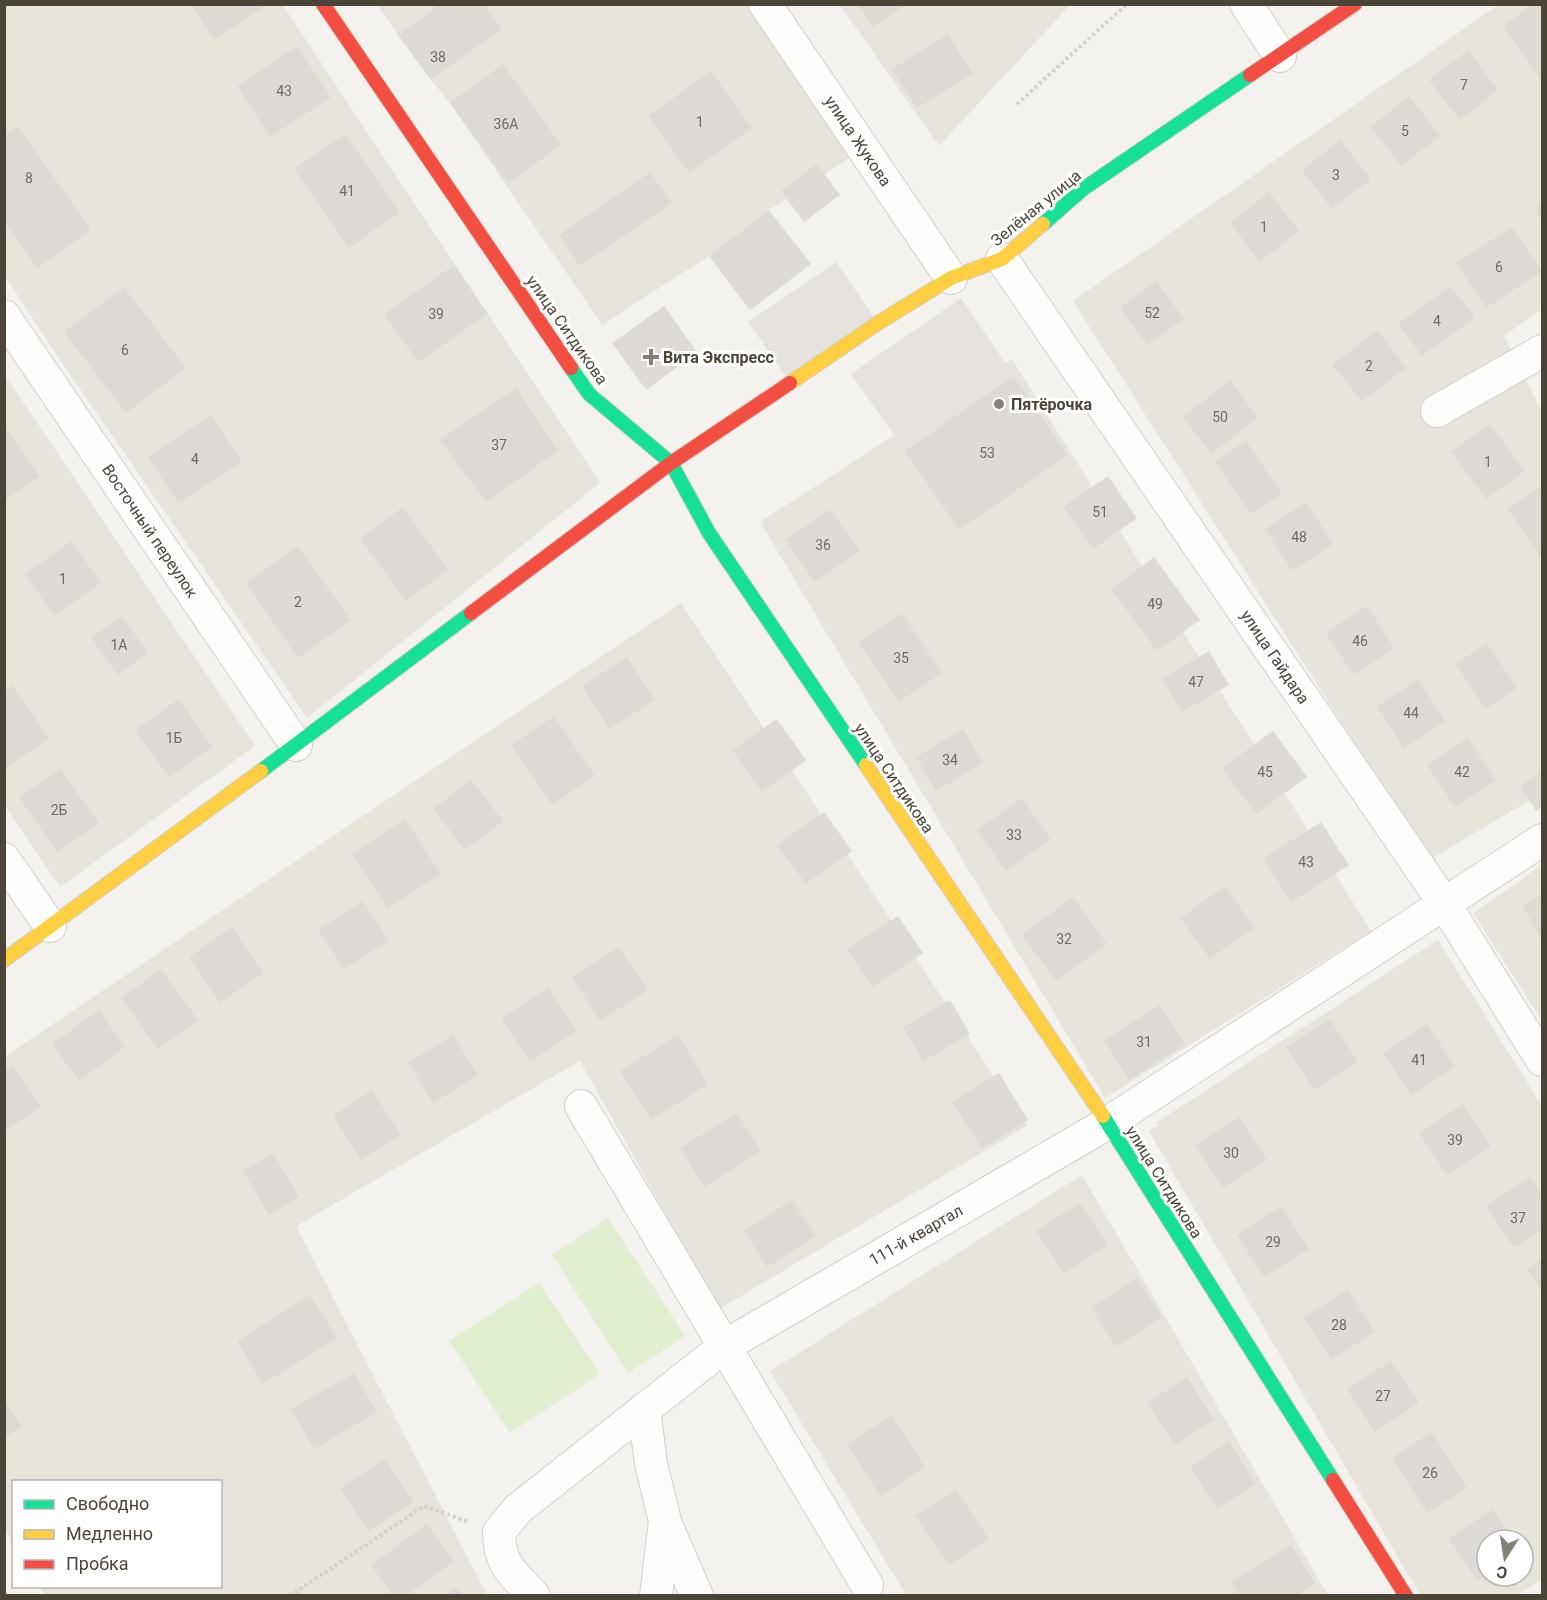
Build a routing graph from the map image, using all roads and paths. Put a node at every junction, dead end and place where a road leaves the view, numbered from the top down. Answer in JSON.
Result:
{"nodes":[{"id":1,"x":323,"y":4,"type":"edge"},
{"id":2,"x":765,"y":4,"type":"edge"},
{"id":3,"x":1127,"y":4,"type":"edge"},
{"id":4,"x":1246,"y":4,"type":"edge"},
{"id":5,"x":1355,"y":4,"type":"edge"},
{"id":6,"x":1280,"y":56,"type":"junction"},
{"id":7,"x":1017,"y":104,"type":"dead end"},
{"id":8,"x":1002,"y":259,"type":"junction"},
{"id":9,"x":951,"y":279,"type":"junction"},
{"id":10,"x":4,"y":316,"type":"edge"},
{"id":11,"x":1542,"y":351,"type":"edge"},
{"id":12,"x":1437,"y":411,"type":"dead end"},
{"id":13,"x":671,"y":463,"type":"junction"},
{"id":14,"x":296,"y":746,"type":"junction"},
{"id":15,"x":1542,"y":840,"type":"edge"},
{"id":16,"x":4,"y":859,"type":"edge"},
{"id":17,"x":1444,"y":903,"type":"junction"},
{"id":18,"x":50,"y":926,"type":"junction"},
{"id":19,"x":4,"y":960,"type":"edge"},
{"id":20,"x":1542,"y":1060,"type":"edge"},
{"id":21,"x":581,"y":1106,"type":"dead end"},
{"id":22,"x":1108,"y":1123,"type":"junction"},
{"id":23,"x":725,"y":1346,"type":"junction"},
{"id":24,"x":644,"y":1409,"type":"junction"},
{"id":25,"x":665,"y":1521,"type":"junction"},
{"id":26,"x":498,"y":1532,"type":"junction"},
{"id":27,"x":867,"y":1585,"type":"dead end"},
{"id":28,"x":290,"y":1596,"type":"edge"},
{"id":29,"x":534,"y":1596,"type":"edge"},
{"id":30,"x":656,"y":1596,"type":"edge"},
{"id":31,"x":697,"y":1596,"type":"edge"},
{"id":32,"x":1406,"y":1596,"type":"edge"}],
"edges":[{"from":1,"to":13,"type":"street","name":"улица Ситдикова"},
{"from":2,"to":9,"type":"street","name":"улица Жукова"},
{"from":3,"to":7,"type":"path"},
{"from":4,"to":6,"type":"street"},
{"from":5,"to":6,"type":"street","name":"Зелёная улица"},
{"from":6,"to":8,"type":"street","name":"Зелёная улица"},
{"from":8,"to":9,"type":"street","name":"Зелёная улица"},
{"from":8,"to":17,"type":"street","name":"улица Гайдара"},
{"from":9,"to":13,"type":"street","name":"Зелёная улица"},
{"from":10,"to":14,"type":"street","name":"Восточный переулок"},
{"from":11,"to":12,"type":"street"},
{"from":13,"to":14,"type":"street","name":"Зелёная улица"},
{"from":13,"to":22,"type":"street","name":"улица Ситдикова"},
{"from":14,"to":18,"type":"street","name":"Зелёная улица"},
{"from":15,"to":17,"type":"street","name":"111-й квартал"},
{"from":16,"to":18,"type":"street"},
{"from":17,"to":20,"type":"street","name":"улица Гайдара"},
{"from":17,"to":22,"type":"street","name":"111-й квартал"},
{"from":18,"to":19,"type":"street","name":"Зелёная улица"},
{"from":21,"to":23,"type":"street"},
{"from":22,"to":23,"type":"street","name":"111-й квартал"},
{"from":22,"to":32,"type":"street","name":"улица Ситдикова"},
{"from":23,"to":24,"type":"street","name":"111-й квартал"},
{"from":23,"to":27,"type":"street"},
{"from":24,"to":25,"type":"street"},
{"from":24,"to":26,"type":"street","name":"111-й квартал"},
{"from":25,"to":30,"type":"street"},
{"from":25,"to":31,"type":"street"},
{"from":26,"to":28,"type":"path"},
{"from":26,"to":29,"type":"street"}]}
